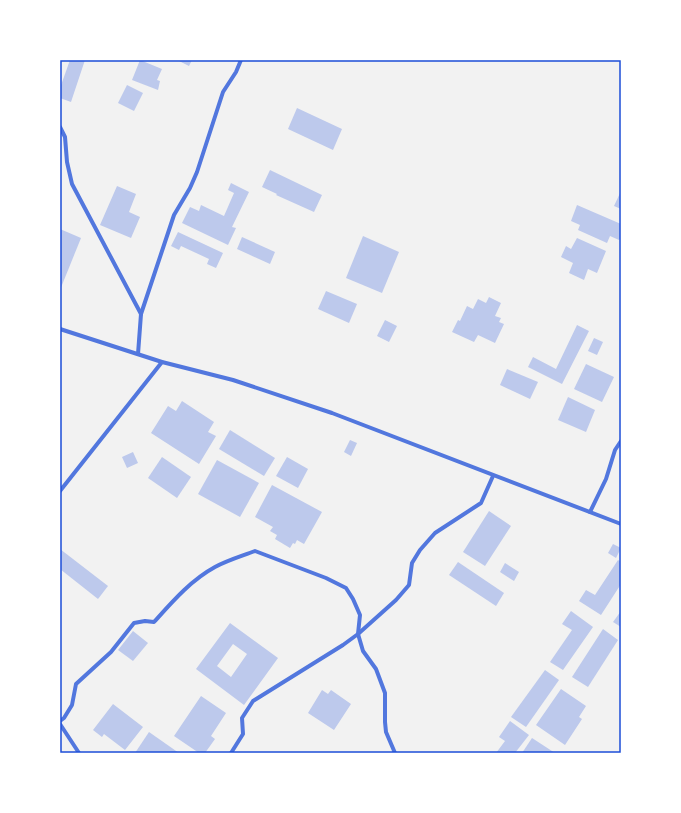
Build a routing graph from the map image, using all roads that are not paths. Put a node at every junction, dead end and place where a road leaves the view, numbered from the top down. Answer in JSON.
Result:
{"nodes":[{"id":1,"x":241,"y":60,"type":"edge"},
{"id":2,"x":60,"y":128,"type":"edge"},
{"id":3,"x":141,"y":314,"type":"junction"},
{"id":4,"x":60,"y":329,"type":"edge"},
{"id":5,"x":138,"y":354,"type":"junction"},
{"id":6,"x":162,"y":362,"type":"junction"},
{"id":7,"x":621,"y":441,"type":"edge"},
{"id":8,"x":493,"y":476,"type":"junction"},
{"id":9,"x":60,"y":491,"type":"edge"},
{"id":10,"x":590,"y":512,"type":"junction"},
{"id":11,"x":621,"y":524,"type":"edge"},
{"id":12,"x":358,"y":634,"type":"junction"},
{"id":13,"x":60,"y":721,"type":"edge"},
{"id":14,"x":60,"y":724,"type":"edge"},
{"id":15,"x":79,"y":753,"type":"edge"},
{"id":16,"x":231,"y":753,"type":"edge"},
{"id":17,"x":395,"y":753,"type":"edge"}],
"edges":[{"from":1,"to":3,"type":"street"},
{"from":2,"to":3,"type":"street"},
{"from":3,"to":5,"type":"street"},
{"from":4,"to":5,"type":"street"},
{"from":5,"to":6,"type":"street"},
{"from":6,"to":8,"type":"street"},
{"from":6,"to":9,"type":"street"},
{"from":7,"to":10,"type":"street"},
{"from":8,"to":10,"type":"street"},
{"from":8,"to":12,"type":"street"},
{"from":10,"to":11,"type":"street"},
{"from":12,"to":13,"type":"street"},
{"from":12,"to":16,"type":"street"},
{"from":12,"to":17,"type":"street"},
{"from":14,"to":15,"type":"street"}]}
